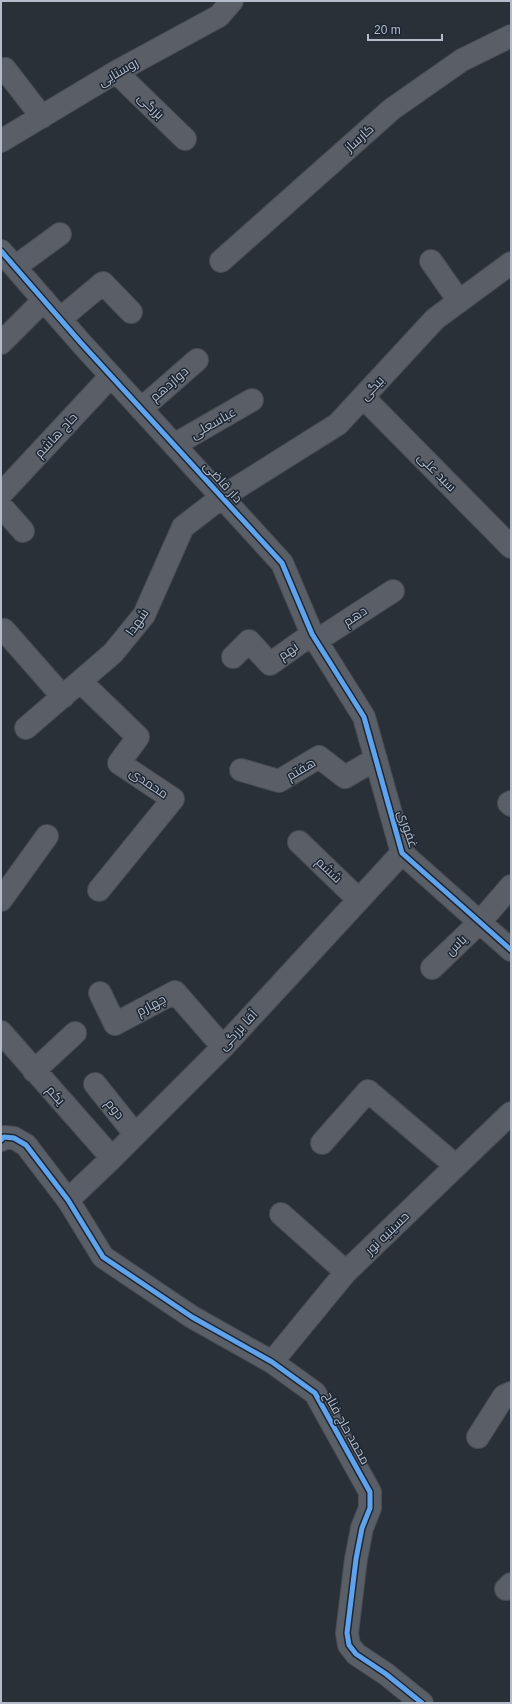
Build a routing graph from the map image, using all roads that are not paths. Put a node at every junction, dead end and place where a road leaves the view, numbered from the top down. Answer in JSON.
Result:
{"nodes":[{"id":1,"x":232,"y":1,"type":"edge"},
{"id":2,"x":511,"y":36,"type":"edge"},
{"id":3,"x":5,"y":68,"type":"dead end"},
{"id":4,"x":116,"y":72,"type":"junction"},
{"id":5,"x":42,"y":117,"type":"junction"},
{"id":6,"x":185,"y":139,"type":"dead end"},
{"id":7,"x":1,"y":141,"type":"edge"},
{"id":8,"x":60,"y":234,"type":"dead end"},
{"id":9,"x":8,"y":259,"type":"edge"},
{"id":10,"x":221,"y":261,"type":"dead end"},
{"id":11,"x":430,"y":261,"type":"dead end"},
{"id":12,"x":511,"y":263,"type":"edge"},
{"id":13,"x":44,"y":300,"type":"junction"},
{"id":14,"x":459,"y":301,"type":"junction"},
{"id":15,"x":130,"y":312,"type":"dead end"},
{"id":16,"x":60,"y":319,"type":"junction"},
{"id":17,"x":1,"y":343,"type":"edge"},
{"id":18,"x":197,"y":360,"type":"dead end"},
{"id":19,"x":111,"y":376,"type":"junction"},
{"id":20,"x":363,"y":397,"type":"junction"},
{"id":21,"x":252,"y":400,"type":"dead end"},
{"id":22,"x":141,"y":409,"type":"junction"},
{"id":23,"x":174,"y":445,"type":"junction"},
{"id":24,"x":1,"y":494,"type":"edge"},
{"id":25,"x":222,"y":497,"type":"junction"},
{"id":26,"x":1,"y":506,"type":"edge"},
{"id":27,"x":23,"y":531,"type":"dead end"},
{"id":28,"x":511,"y":547,"type":"edge"},
{"id":29,"x":393,"y":591,"type":"dead end"},
{"id":30,"x":4,"y":630,"type":"dead end"},
{"id":31,"x":314,"y":638,"type":"junction"},
{"id":32,"x":233,"y":657,"type":"dead end"},
{"id":33,"x":81,"y":682,"type":"junction"},
{"id":34,"x":63,"y":697,"type":"junction"},
{"id":35,"x":26,"y":728,"type":"dead end"},
{"id":36,"x":376,"y":759,"type":"junction"},
{"id":37,"x":241,"y":770,"type":"dead end"},
{"id":38,"x":511,"y":802,"type":"edge"},
{"id":39,"x":511,"y":805,"type":"edge"},
{"id":40,"x":47,"y":836,"type":"dead end"},
{"id":41,"x":299,"y":842,"type":"dead end"},
{"id":42,"x":402,"y":853,"type":"junction"},
{"id":43,"x":511,"y":886,"type":"edge"},
{"id":44,"x":99,"y":890,"type":"dead end"},
{"id":45,"x":358,"y":899,"type":"junction"},
{"id":46,"x":1,"y":900,"type":"edge"},
{"id":47,"x":480,"y":922,"type":"junction"},
{"id":48,"x":511,"y":950,"type":"edge"},
{"id":49,"x":432,"y":968,"type":"dead end"},
{"id":50,"x":100,"y":994,"type":"dead end"},
{"id":51,"x":1,"y":1032,"type":"edge"},
{"id":52,"x":75,"y":1033,"type":"dead end"},
{"id":53,"x":223,"y":1047,"type":"junction"},
{"id":54,"x":34,"y":1070,"type":"junction"},
{"id":55,"x":95,"y":1084,"type":"dead end"},
{"id":56,"x":511,"y":1112,"type":"edge"},
{"id":57,"x":135,"y":1134,"type":"junction"},
{"id":58,"x":1,"y":1140,"type":"edge"},
{"id":59,"x":322,"y":1144,"type":"dead end"},
{"id":60,"x":112,"y":1158,"type":"junction"},
{"id":61,"x":456,"y":1166,"type":"junction"},
{"id":62,"x":68,"y":1200,"type":"junction"},
{"id":63,"x":281,"y":1214,"type":"dead end"},
{"id":64,"x":346,"y":1272,"type":"junction"},
{"id":65,"x":272,"y":1362,"type":"junction"},
{"id":66,"x":511,"y":1393,"type":"edge"},
{"id":67,"x":478,"y":1436,"type":"dead end"},
{"id":68,"x":399,"y":1696,"type":"edge"},
{"id":69,"x":422,"y":1703,"type":"edge"}],
"edges":[{"from":1,"to":4,"type":"street","name":"روستایی"},
{"from":2,"to":10,"type":"street","name":"کارساز"},
{"from":3,"to":5,"type":"street"},
{"from":4,"to":5,"type":"street","name":"روستایی"},
{"from":4,"to":6,"type":"street","name":"بزرگی"},
{"from":5,"to":7,"type":"street","name":"روستایی"},
{"from":8,"to":9,"type":"street"},
{"from":9,"to":13,"type":"street","name":"دار قاضی"},
{"from":11,"to":14,"type":"street"},
{"from":12,"to":14,"type":"street","name":"بیگی"},
{"from":13,"to":16,"type":"street","name":"دار قاضی"},
{"from":13,"to":17,"type":"street"},
{"from":14,"to":20,"type":"street","name":"بیگی"},
{"from":15,"to":16,"type":"street"},
{"from":16,"to":19,"type":"street","name":"دار قاضی"},
{"from":18,"to":22,"type":"street","name":"دوازدهم"},
{"from":19,"to":22,"type":"street","name":"دار قاضی"},
{"from":19,"to":24,"type":"street","name":"حاج هاشم"},
{"from":20,"to":25,"type":"street","name":"بیگی"},
{"from":20,"to":28,"type":"street","name":"سید علی"},
{"from":21,"to":23,"type":"street","name":"عباسعلی"},
{"from":22,"to":23,"type":"street","name":"دار قاضی"},
{"from":23,"to":25,"type":"street","name":"دار قاضی"},
{"from":25,"to":31,"type":"street","name":"دار قاضی"},
{"from":25,"to":33,"type":"street","name":"شهدا"},
{"from":26,"to":27,"type":"street"},
{"from":29,"to":31,"type":"street","name":"دهم"},
{"from":30,"to":34,"type":"street"},
{"from":31,"to":32,"type":"street","name":"نهم"},
{"from":31,"to":36,"type":"street","name":"دار قاضی"},
{"from":33,"to":34,"type":"street","name":"شهدا"},
{"from":33,"to":44,"type":"street","name":"محمدی"},
{"from":34,"to":35,"type":"street","name":"شهدا"},
{"from":36,"to":37,"type":"street","name":"هفتم"},
{"from":36,"to":42,"type":"street","name":"غفوری"},
{"from":38,"to":39,"type":"street"},
{"from":40,"to":46,"type":"street"},
{"from":41,"to":45,"type":"street","name":"ششم"},
{"from":42,"to":45,"type":"street","name":"آقا بزرگی"},
{"from":42,"to":47,"type":"street","name":"غفوری"},
{"from":43,"to":47,"type":"street"},
{"from":45,"to":53,"type":"street","name":"آقا بزرگی"},
{"from":47,"to":48,"type":"street","name":"غفوری"},
{"from":47,"to":49,"type":"street","name":"یاس"},
{"from":50,"to":53,"type":"street","name":"چهارم"},
{"from":51,"to":54,"type":"street","name":"یکم"},
{"from":52,"to":54,"type":"street"},
{"from":53,"to":57,"type":"street","name":"آقا بزرگی"},
{"from":54,"to":60,"type":"street","name":"یکم"},
{"from":55,"to":57,"type":"street","name":"دوم"},
{"from":56,"to":61,"type":"street","name":"حسینیه نور"},
{"from":57,"to":60,"type":"street","name":"آقا بزرگی"},
{"from":58,"to":62,"type":"street","name":"محمد حاج فناح"},
{"from":59,"to":61,"type":"street"},
{"from":60,"to":62,"type":"street","name":"آقا بزرگی"},
{"from":61,"to":64,"type":"street","name":"حسینیه نور"},
{"from":62,"to":65,"type":"street","name":"محمد حاج فناح"},
{"from":63,"to":64,"type":"street"},
{"from":64,"to":65,"type":"street","name":"حسینیه نور"},
{"from":65,"to":68,"type":"street","name":"محمد حاج فناح"},
{"from":66,"to":67,"type":"street"},
{"from":68,"to":69,"type":"street","name":"محمد حاج فناح"}]}
